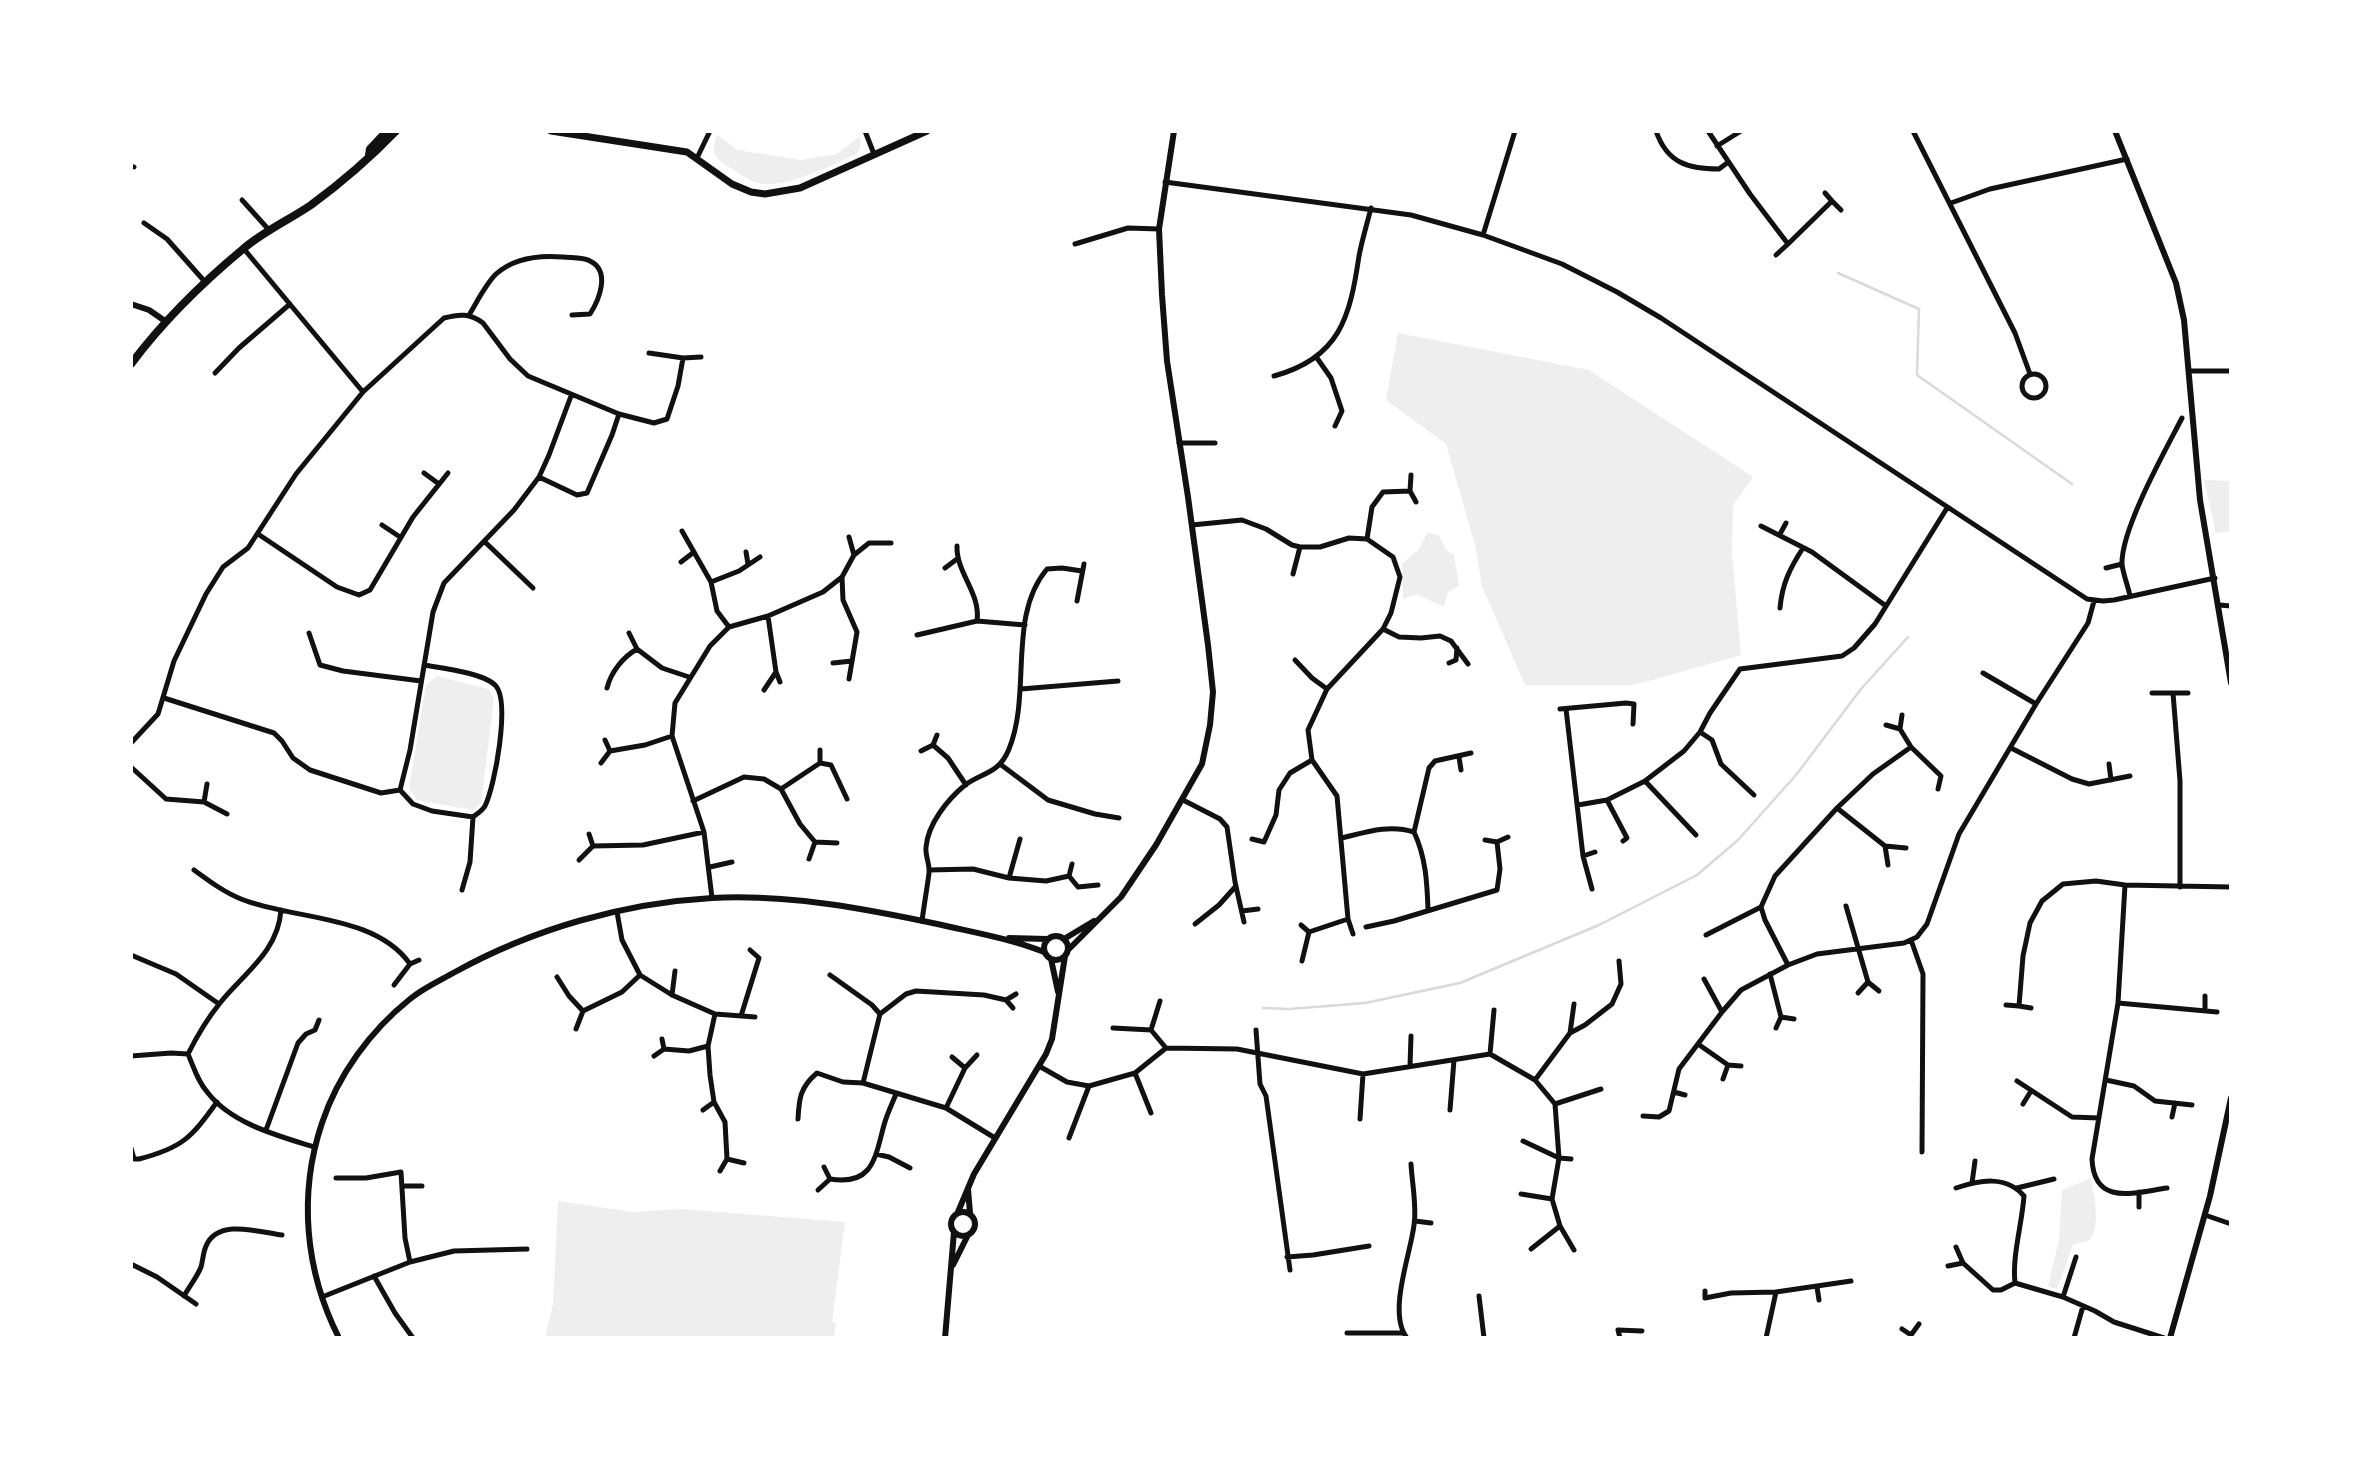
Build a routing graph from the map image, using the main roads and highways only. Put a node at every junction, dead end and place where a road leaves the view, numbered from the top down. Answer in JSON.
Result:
{"nodes":[{"id":1,"x":387,"y":131,"type":"edge"},
{"id":2,"x":396,"y":131,"type":"edge"},
{"id":3,"x":551,"y":131,"type":"edge"},
{"id":4,"x":928,"y":131,"type":"edge"},
{"id":5,"x":368,"y":158,"type":"junction"},
{"id":6,"x":131,"y":364,"type":"edge"}],
"edges":[{"from":1,"to":5,"type":"main road"},
{"from":2,"to":5,"type":"main road"},
{"from":3,"to":4,"type":"main road"},
{"from":5,"to":6,"type":"main road"}]}
